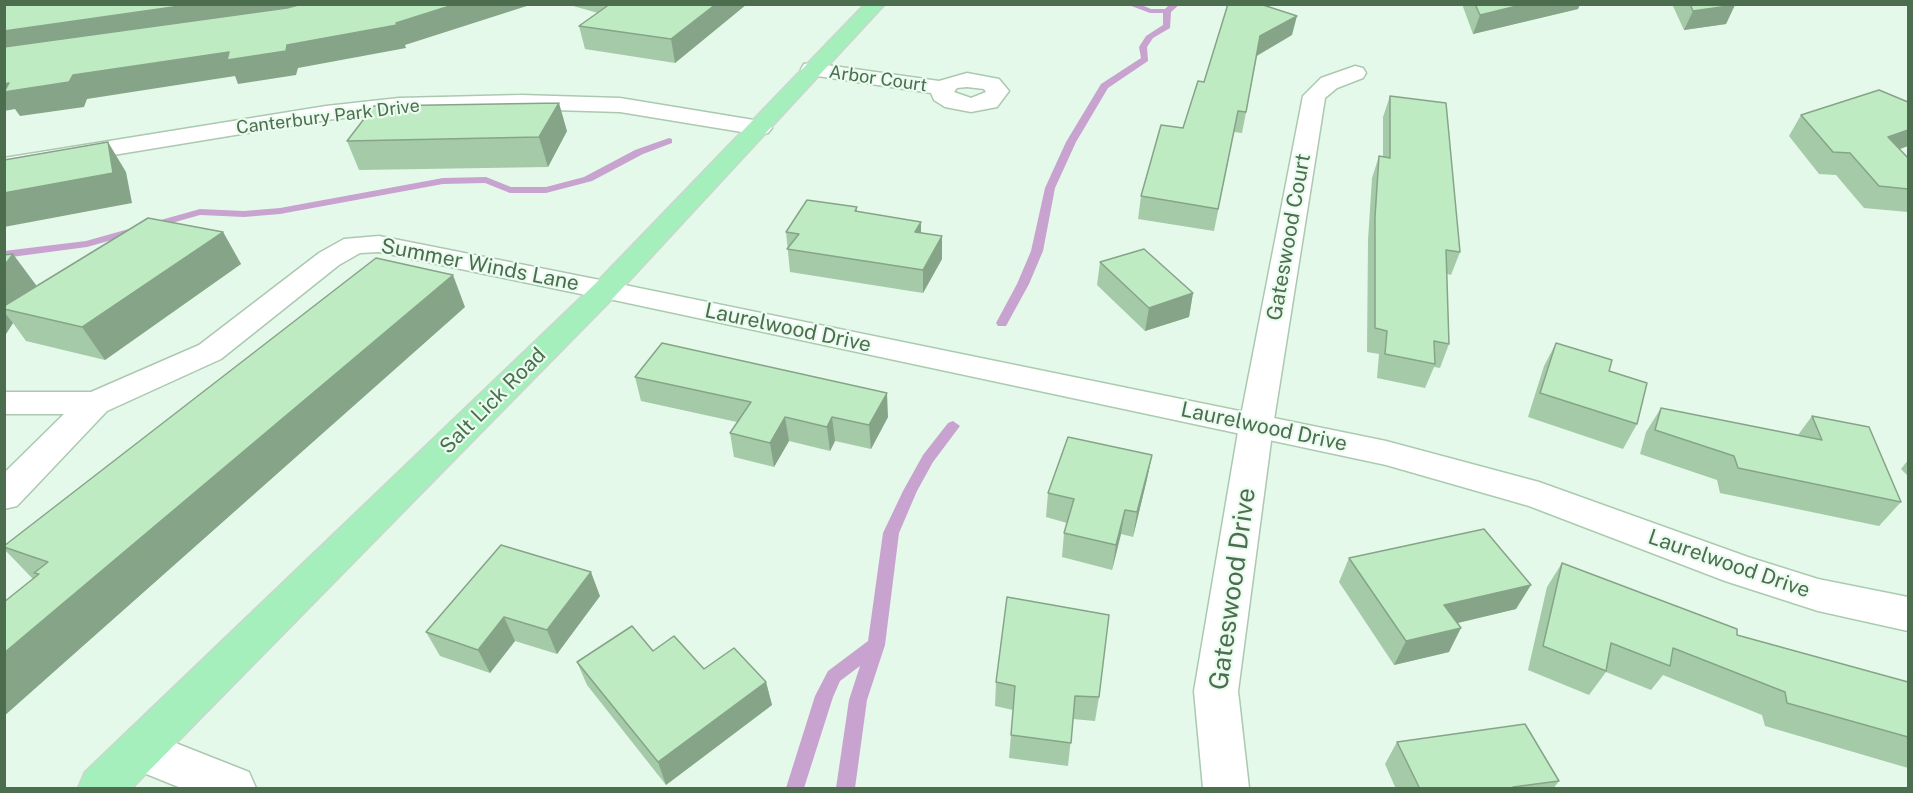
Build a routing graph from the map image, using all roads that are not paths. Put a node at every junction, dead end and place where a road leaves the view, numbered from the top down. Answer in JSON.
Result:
{"nodes":[{"id":1,"x":876,"y":4,"type":"edge"},
{"id":2,"x":812,"y":69,"type":"junction"},
{"id":3,"x":1355,"y":73,"type":"dead end"},
{"id":4,"x":943,"y":88,"type":"dead end"},
{"id":5,"x":760,"y":128,"type":"junction"},
{"id":6,"x":4,"y":166,"type":"edge"},
{"id":7,"x":605,"y":290,"type":"junction"},
{"id":8,"x":4,"y":403,"type":"edge"},
{"id":9,"x":95,"y":403,"type":"junction"},
{"id":10,"x":1256,"y":426,"type":"junction"},
{"id":11,"x":4,"y":496,"type":"edge"},
{"id":12,"x":1908,"y":614,"type":"edge"},
{"id":13,"x":140,"y":750,"type":"junction"},
{"id":14,"x":101,"y":789,"type":"edge"},
{"id":15,"x":233,"y":789,"type":"edge"},
{"id":16,"x":1226,"y":789,"type":"edge"}],
"edges":[{"from":1,"to":2,"type":"main road","name":"Salt Lick Road"},
{"from":2,"to":4,"type":"street","name":"Arbor Court"},
{"from":2,"to":5,"type":"main road","name":"Salt Lick Road"},
{"from":3,"to":10,"type":"street","name":"Gateswood Court"},
{"from":5,"to":6,"type":"street","name":"Canterbury Park Drive"},
{"from":5,"to":7,"type":"main road","name":"Salt Lick Road"},
{"from":7,"to":9,"type":"street","name":"Summer Winds Lane"},
{"from":7,"to":10,"type":"street","name":"Laurelwood Drive"},
{"from":7,"to":13,"type":"main road","name":"Salt Lick Road"},
{"from":8,"to":9,"type":"street","name":"Summer Winds Lane"},
{"from":9,"to":11,"type":"street"},
{"from":10,"to":12,"type":"street","name":"Laurelwood Drive"},
{"from":10,"to":16,"type":"street","name":"Gateswood Drive"},
{"from":13,"to":14,"type":"main road","name":"Salt Lick Road"},
{"from":13,"to":15,"type":"street"}]}
